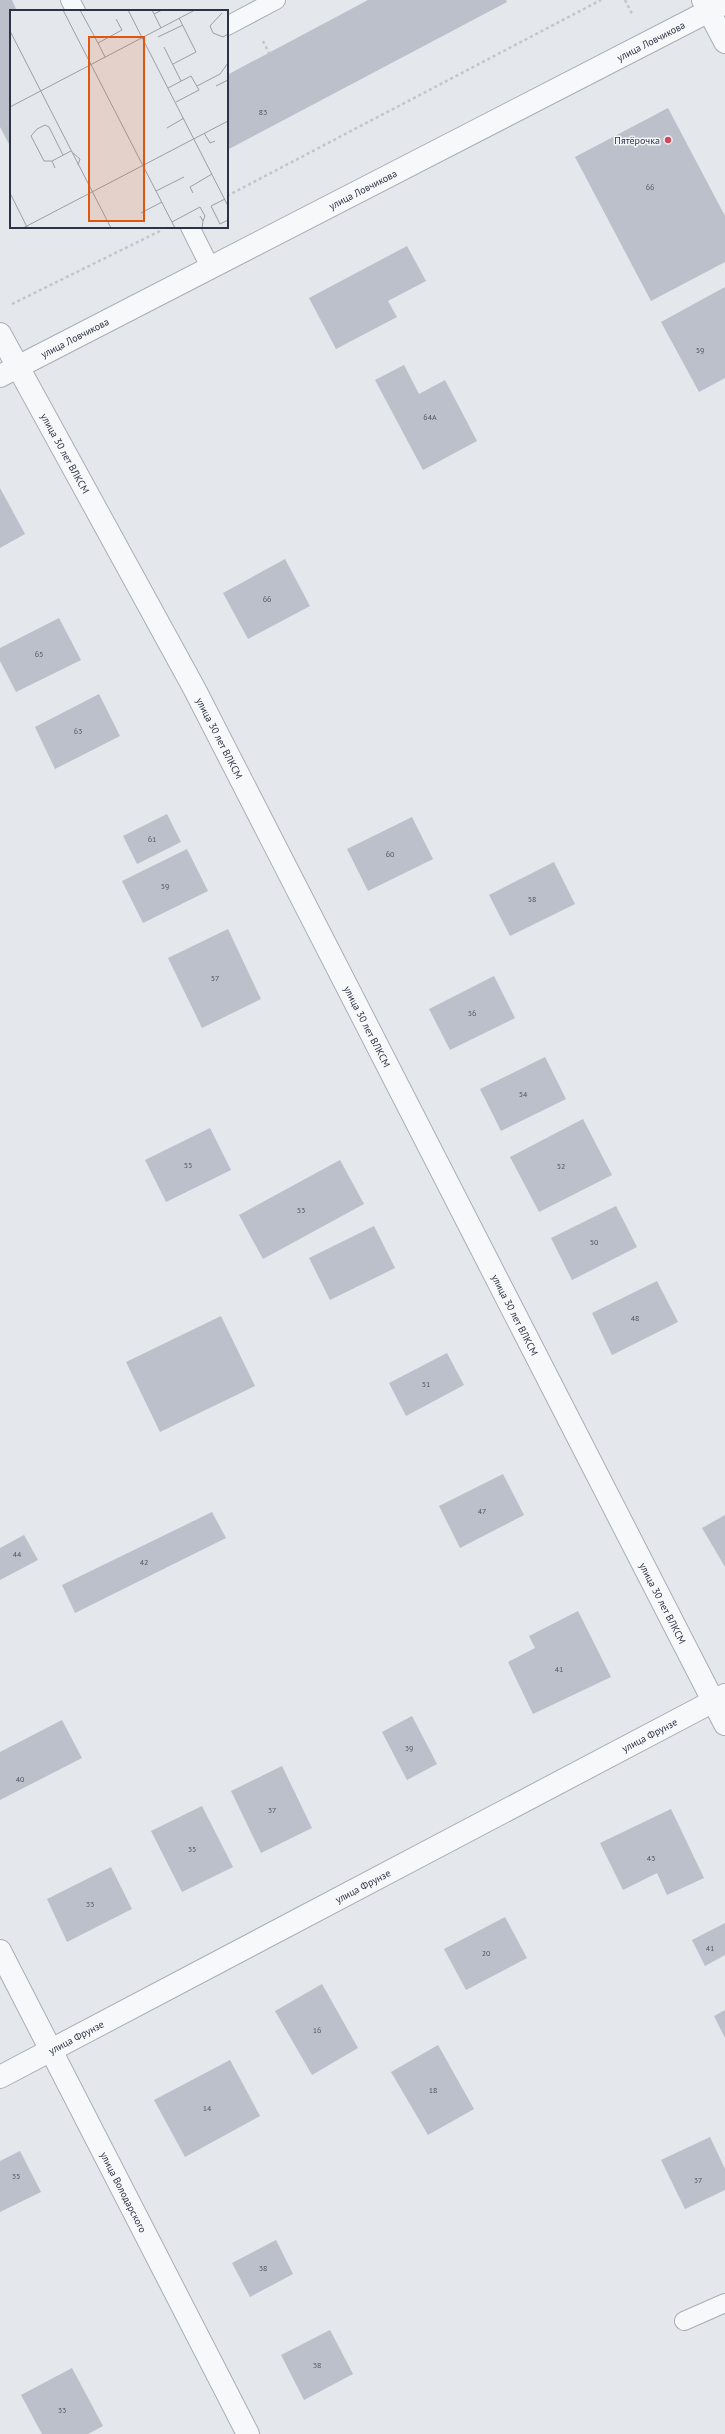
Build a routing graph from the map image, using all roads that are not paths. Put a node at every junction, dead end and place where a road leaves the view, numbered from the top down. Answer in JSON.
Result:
{"nodes":[{"id":1,"x":70,"y":0,"type":"edge"},
{"id":2,"x":276,"y":0,"type":"edge"},
{"id":3,"x":712,"y":4,"type":"edge"},
{"id":4,"x":75,"y":10,"type":"edge"},
{"id":5,"x":228,"y":25,"type":"edge"},
{"id":6,"x":725,"y":42,"type":"edge"},
{"id":7,"x":191,"y":228,"type":"edge"},
{"id":8,"x":212,"y":269,"type":"junction"},
{"id":9,"x":0,"y":334,"type":"edge"},
{"id":10,"x":8,"y":371,"type":"edge"},
{"id":11,"x":719,"y":1698,"type":"edge"},
{"id":12,"x":725,"y":1724,"type":"edge"},
{"id":13,"x":0,"y":1951,"type":"edge"},
{"id":14,"x":52,"y":2051,"type":"junction"},
{"id":15,"x":0,"y":2077,"type":"edge"},
{"id":16,"x":725,"y":2303,"type":"edge"},
{"id":17,"x":684,"y":2321,"type":"dead end"},
{"id":18,"x":248,"y":2434,"type":"edge"}],
"edges":[{"from":1,"to":4,"type":"lane"},
{"from":2,"to":5,"type":"lane"},
{"from":3,"to":6,"type":"street"},
{"from":3,"to":8,"type":"street","name":"улица Ловчикова"},
{"from":7,"to":8,"type":"lane"},
{"from":8,"to":10,"type":"street","name":"улица Ловчикова"},
{"from":9,"to":10,"type":"street","name":"улица 30 лет ВЛКСМ"},
{"from":10,"to":11,"type":"street","name":"улица 30 лет ВЛКСМ"},
{"from":11,"to":12,"type":"street","name":"улица 30 лет ВЛКСМ"},
{"from":11,"to":14,"type":"street","name":"улица Фрунзе"},
{"from":13,"to":14,"type":"street","name":"улица Володарского"},
{"from":14,"to":15,"type":"street","name":"улица Фрунзе"},
{"from":14,"to":18,"type":"street","name":"улица Володарского"},
{"from":16,"to":17,"type":"lane"}]}
